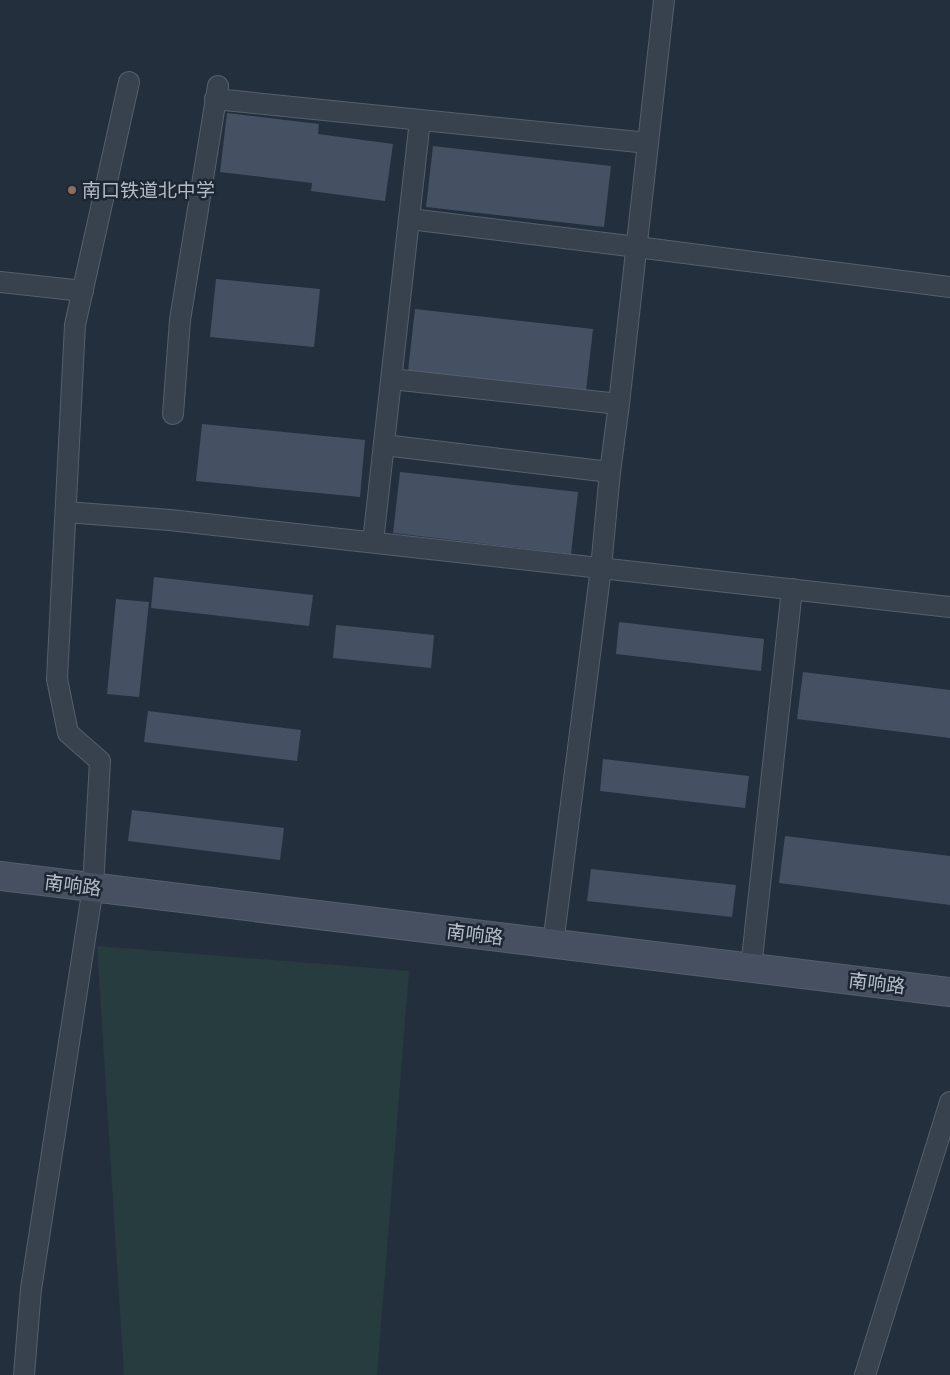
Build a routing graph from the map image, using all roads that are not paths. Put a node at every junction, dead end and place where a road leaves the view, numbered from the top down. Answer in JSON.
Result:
{"nodes":[{"id":1,"x":664,"y":0,"type":"edge"},
{"id":2,"x":130,"y":82,"type":"dead end"},
{"id":3,"x":420,"y":120,"type":"junction"},
{"id":4,"x":648,"y":143,"type":"junction"},
{"id":5,"x":410,"y":220,"type":"junction"},
{"id":6,"x":637,"y":247,"type":"junction"},
{"id":7,"x":0,"y":282,"type":"edge"},
{"id":8,"x":950,"y":287,"type":"edge"},
{"id":9,"x":83,"y":291,"type":"junction"},
{"id":10,"x":392,"y":379,"type":"junction"},
{"id":11,"x":619,"y":404,"type":"junction"},
{"id":12,"x":173,"y":414,"type":"dead end"},
{"id":13,"x":384,"y":446,"type":"junction"},
{"id":14,"x":610,"y":472,"type":"junction"},
{"id":15,"x":66,"y":512,"type":"junction"},
{"id":16,"x":373,"y":542,"type":"junction"},
{"id":17,"x":601,"y":568,"type":"junction"},
{"id":18,"x":792,"y":589,"type":"junction"},
{"id":19,"x":950,"y":607,"type":"edge"},
{"id":20,"x":0,"y":876,"type":"edge"},
{"id":21,"x":93,"y":887,"type":"junction"},
{"id":22,"x":554,"y":944,"type":"junction"},
{"id":23,"x":751,"y":968,"type":"junction"},
{"id":24,"x":950,"y":992,"type":"edge"},
{"id":25,"x":950,"y":1102,"type":"edge"},
{"id":26,"x":941,"y":1158,"type":"edge"},
{"id":27,"x":24,"y":1375,"type":"edge"},
{"id":28,"x":865,"y":1375,"type":"edge"}],
"edges":[{"from":1,"to":4,"type":"street"},
{"from":2,"to":9,"type":"street"},
{"from":3,"to":4,"type":"street"},
{"from":3,"to":5,"type":"street"},
{"from":3,"to":12,"type":"street"},
{"from":4,"to":6,"type":"street"},
{"from":5,"to":6,"type":"street"},
{"from":5,"to":10,"type":"street"},
{"from":6,"to":8,"type":"street"},
{"from":6,"to":11,"type":"street"},
{"from":7,"to":9,"type":"street"},
{"from":9,"to":15,"type":"street"},
{"from":10,"to":11,"type":"street"},
{"from":10,"to":13,"type":"street"},
{"from":11,"to":14,"type":"street"},
{"from":13,"to":14,"type":"street"},
{"from":13,"to":16,"type":"street"},
{"from":14,"to":17,"type":"street"},
{"from":15,"to":16,"type":"street"},
{"from":15,"to":21,"type":"street"},
{"from":16,"to":17,"type":"street"},
{"from":17,"to":18,"type":"street"},
{"from":17,"to":22,"type":"street"},
{"from":18,"to":19,"type":"street"},
{"from":18,"to":23,"type":"street"},
{"from":20,"to":21,"type":"street","name":"南响路"},
{"from":21,"to":22,"type":"street","name":"南响路"},
{"from":21,"to":27,"type":"street"},
{"from":22,"to":23,"type":"street","name":"南响路"},
{"from":23,"to":24,"type":"street","name":"南响路"},
{"from":25,"to":26,"type":"street"},
{"from":26,"to":28,"type":"street"}]}
